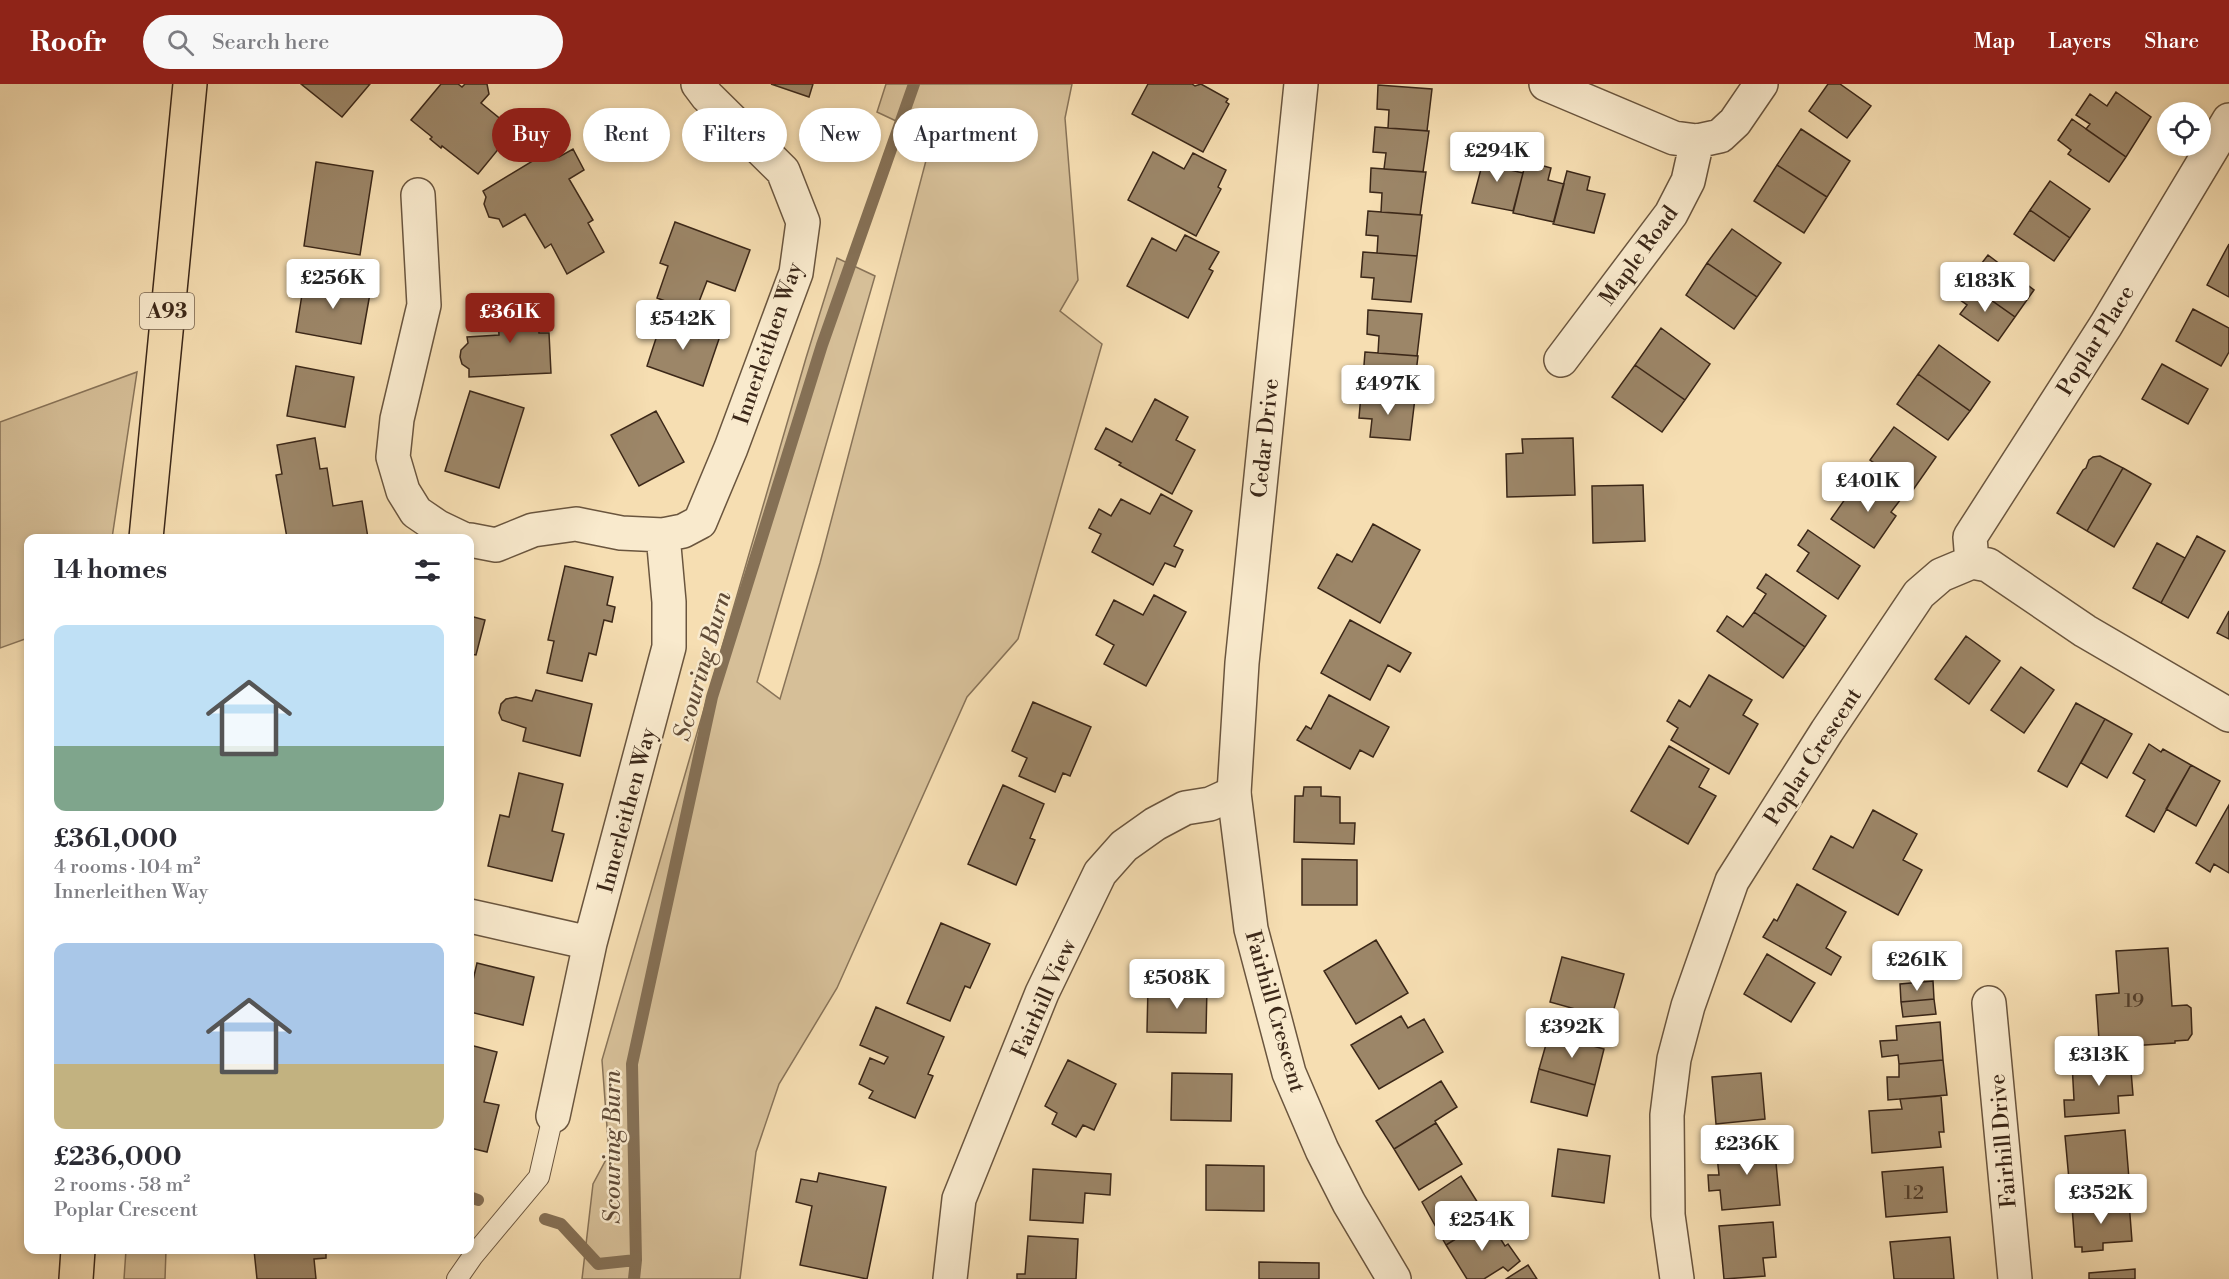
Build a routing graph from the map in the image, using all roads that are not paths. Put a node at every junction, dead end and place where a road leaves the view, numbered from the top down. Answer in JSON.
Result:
{"nodes":[{"id":1,"x":190,"y":84,"type":"edge"},
{"id":2,"x":698,"y":84,"type":"edge"},
{"id":3,"x":1301,"y":84,"type":"edge"},
{"id":4,"x":1546,"y":84,"type":"edge"},
{"id":5,"x":1761,"y":84,"type":"edge"},
{"id":6,"x":2229,"y":120,"type":"edge"},
{"id":7,"x":1697,"y":141,"type":"junction"},
{"id":8,"x":418,"y":195,"type":"dead end"},
{"id":9,"x":1561,"y":360,"type":"dead end"},
{"id":10,"x":146,"y":534,"type":"edge"},
{"id":11,"x":453,"y":534,"type":"edge"},
{"id":12,"x":663,"y":535,"type":"junction"},
{"id":13,"x":474,"y":541,"type":"edge"},
{"id":14,"x":1972,"y":562,"type":"junction"},
{"id":15,"x":2229,"y":714,"type":"edge"},
{"id":16,"x":1234,"y":793,"type":"junction"},
{"id":17,"x":474,"y":917,"type":"edge"},
{"id":18,"x":590,"y":943,"type":"junction"},
{"id":19,"x":1989,"y":1003,"type":"dead end"},
{"id":20,"x":553,"y":1116,"type":"joint"},
{"id":21,"x":78,"y":1254,"type":"edge"},
{"id":22,"x":76,"y":1279,"type":"edge"},
{"id":23,"x":457,"y":1279,"type":"edge"},
{"id":24,"x":950,"y":1279,"type":"edge"},
{"id":25,"x":1394,"y":1279,"type":"edge"},
{"id":26,"x":1677,"y":1279,"type":"edge"},
{"id":27,"x":2015,"y":1279,"type":"edge"}],
"edges":[{"from":1,"to":10,"type":"main road","number":"A93"},
{"from":2,"to":12,"type":"street","name":"Innerleithen Way"},
{"from":3,"to":16,"type":"street","name":"Cedar Drive"},
{"from":4,"to":7,"type":"street"},
{"from":5,"to":7,"type":"street"},
{"from":6,"to":14,"type":"street","name":"Poplar Place"},
{"from":7,"to":9,"type":"street","name":"Maple Road"},
{"from":8,"to":11,"type":"street"},
{"from":12,"to":13,"type":"street","name":"Innerleithen Way"},
{"from":12,"to":18,"type":"street","name":"Innerleithen Way"},
{"from":14,"to":15,"type":"street"},
{"from":14,"to":26,"type":"street","name":"Poplar Crescent"},
{"from":16,"to":24,"type":"street","name":"Fairhill View"},
{"from":16,"to":25,"type":"street","name":"Fairhill Crescent"},
{"from":17,"to":18,"type":"street"},
{"from":18,"to":20,"type":"street","name":"Innerleithen Way"},
{"from":19,"to":27,"type":"street","name":"Fairhill Drive"},
{"from":20,"to":23,"type":"lane"},
{"from":21,"to":22,"type":"main road"}]}
